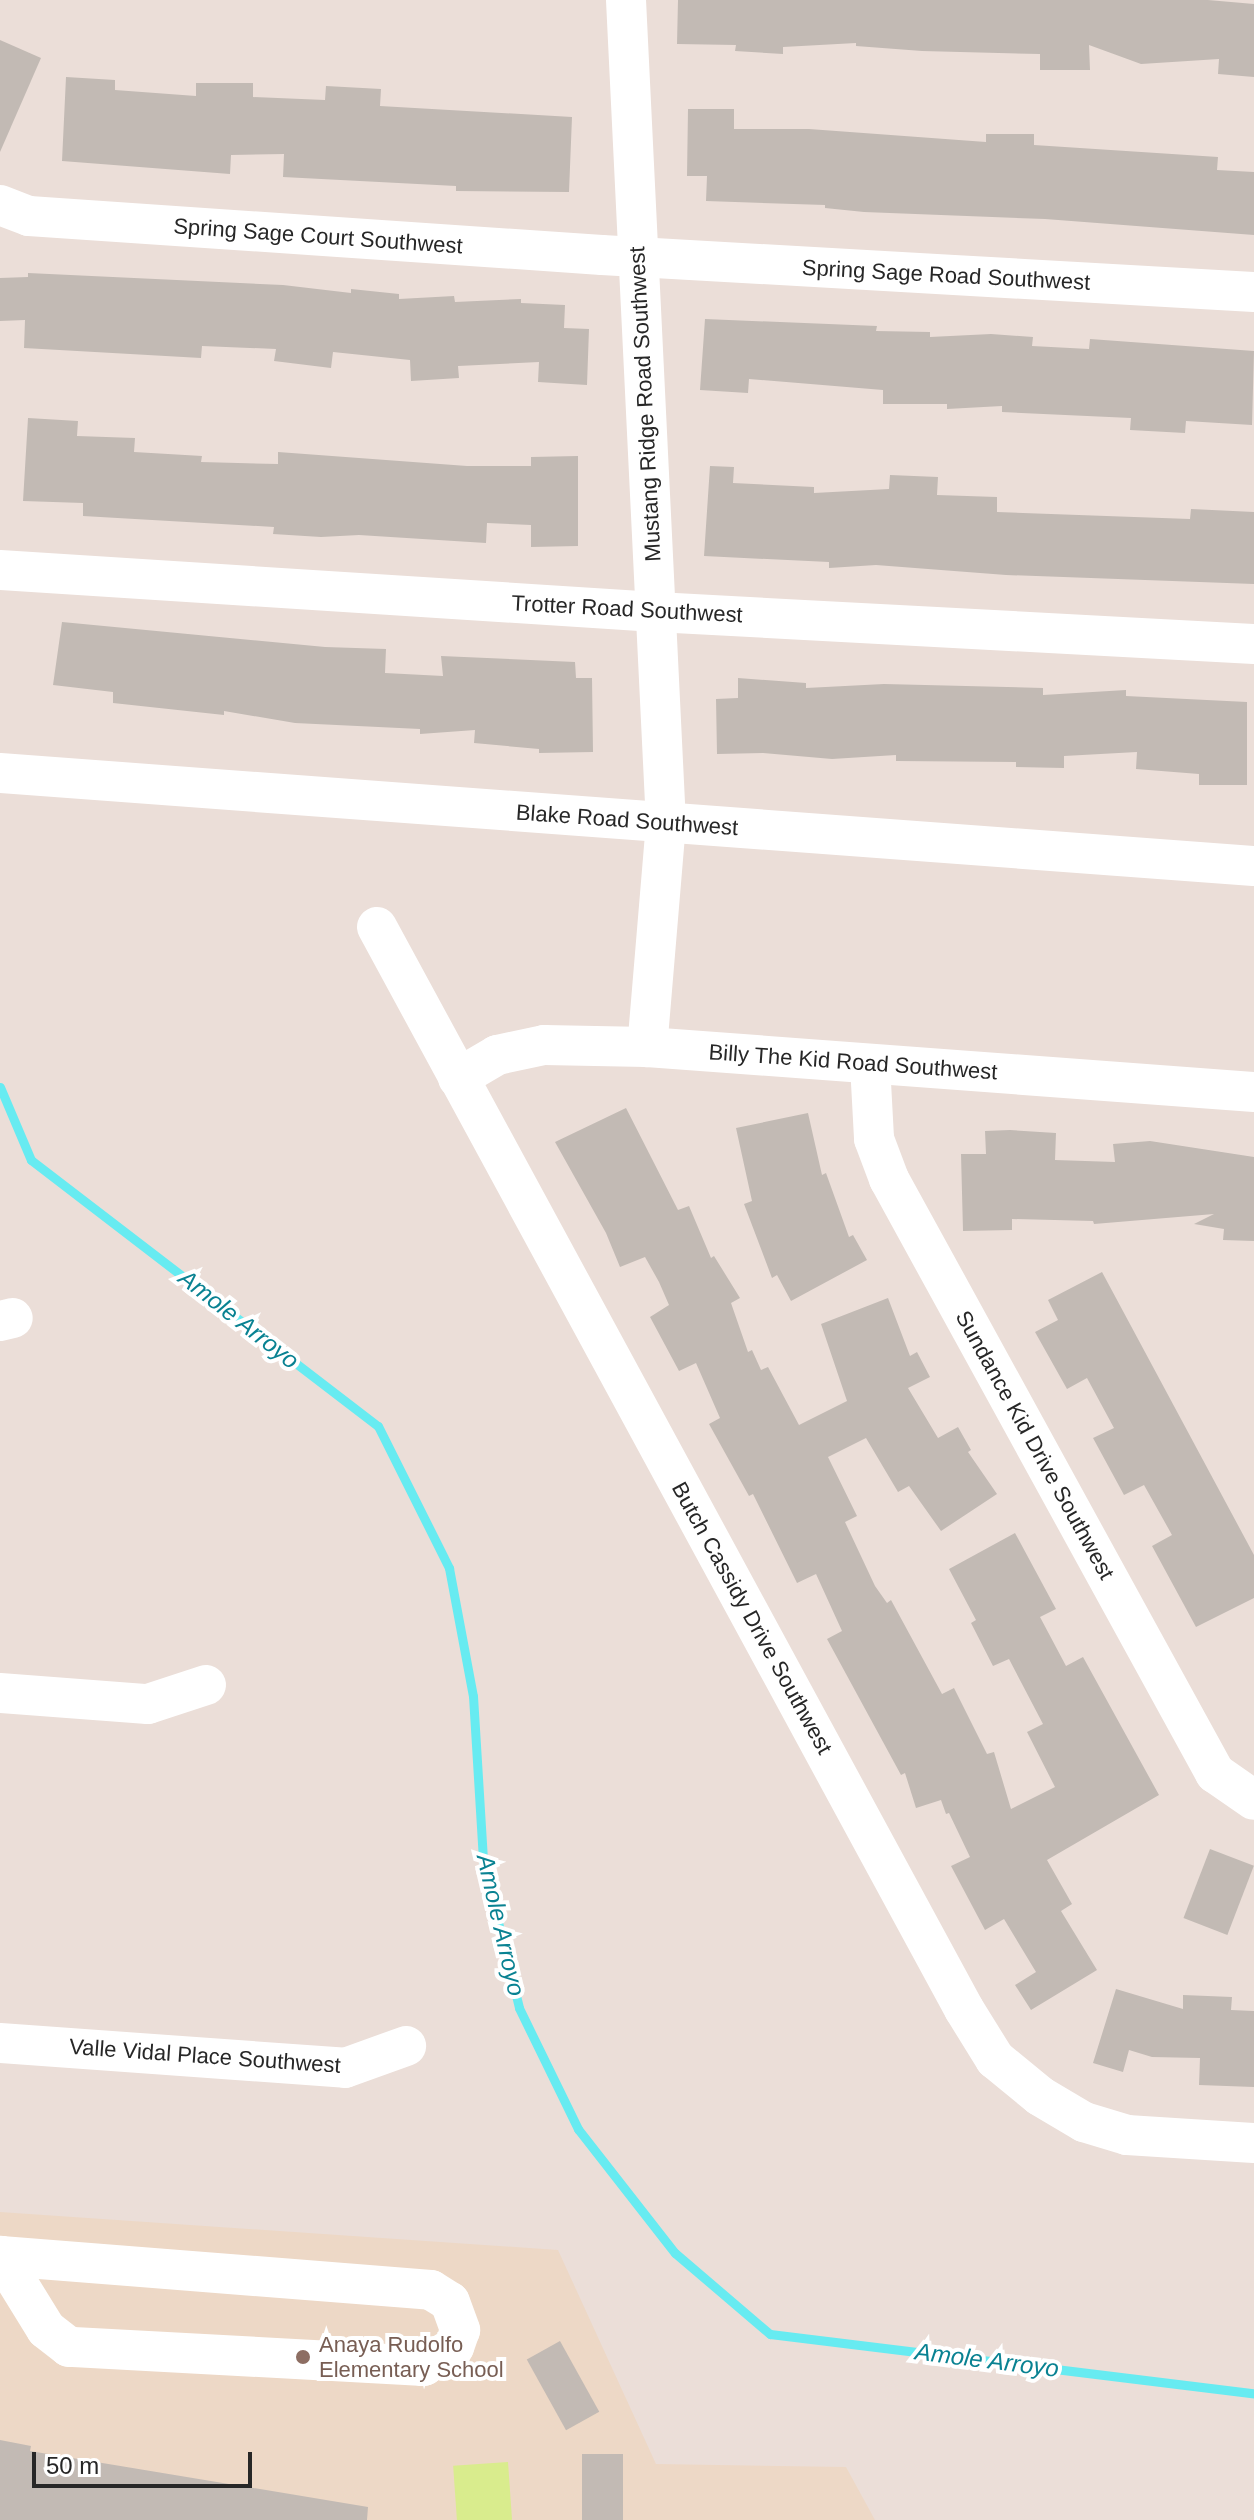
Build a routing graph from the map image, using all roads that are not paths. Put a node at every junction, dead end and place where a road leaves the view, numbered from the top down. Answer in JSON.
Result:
{"nodes":[{"id":1,"x":626,"y":0,"type":"edge"},
{"id":2,"x":0,"y":205,"type":"edge"},
{"id":3,"x":638,"y":258,"type":"junction"},
{"id":4,"x":1254,"y":292,"type":"edge"},
{"id":5,"x":0,"y":570,"type":"edge"},
{"id":6,"x":656,"y":612,"type":"junction"},
{"id":7,"x":1254,"y":644,"type":"edge"},
{"id":8,"x":0,"y":773,"type":"edge"},
{"id":9,"x":666,"y":823,"type":"junction"},
{"id":10,"x":1254,"y":866,"type":"edge"},
{"id":11,"x":377,"y":927,"type":"dead end"},
{"id":12,"x":647,"y":1047,"type":"junction"},
{"id":13,"x":870,"y":1064,"type":"junction"},
{"id":14,"x":458,"y":1078,"type":"junction"},
{"id":15,"x":1254,"y":1092,"type":"edge"},
{"id":16,"x":206,"y":1685,"type":"dead end"},
{"id":17,"x":0,"y":1693,"type":"edge"},
{"id":18,"x":1254,"y":1800,"type":"edge"},
{"id":19,"x":0,"y":2043,"type":"edge"},
{"id":20,"x":406,"y":2046,"type":"dead end"},
{"id":21,"x":1254,"y":2143,"type":"edge"},
{"id":22,"x":1,"y":2256,"type":"edge"}],
"edges":[{"from":1,"to":3,"type":"street","name":"Mustang Ridge Road Southwest"},
{"from":2,"to":3,"type":"street","name":"Spring Sage Court Southwest"},
{"from":3,"to":4,"type":"street","name":"Spring Sage Road Southwest"},
{"from":3,"to":6,"type":"street","name":"Mustang Ridge Road Southwest"},
{"from":5,"to":6,"type":"street","name":"Trotter Road Southwest"},
{"from":6,"to":7,"type":"street","name":"Trotter Road Southwest"},
{"from":6,"to":9,"type":"street","name":"Mustang Ridge Road Southwest"},
{"from":8,"to":9,"type":"street","name":"Blake Road Southwest"},
{"from":9,"to":10,"type":"street","name":"Blake Road Southwest"},
{"from":9,"to":12,"type":"street","name":"Mustang Ridge Road Southwest"},
{"from":11,"to":14,"type":"street","name":"Butch Cassidy Drive Southwest"},
{"from":12,"to":13,"type":"street","name":"Billy The Kid Road Southwest"},
{"from":12,"to":14,"type":"street","name":"Billy The Kid Road Southwest"},
{"from":13,"to":15,"type":"street","name":"Billy The Kid Road Southwest"},
{"from":13,"to":18,"type":"street","name":"Sundance Kid Drive Southwest"},
{"from":14,"to":21,"type":"street","name":"Butch Cassidy Drive Southwest"},
{"from":16,"to":17,"type":"street"},
{"from":19,"to":20,"type":"street","name":"Valle Vidal Place Southwest"},
{"from":22,"to":22,"type":"street"}]}
